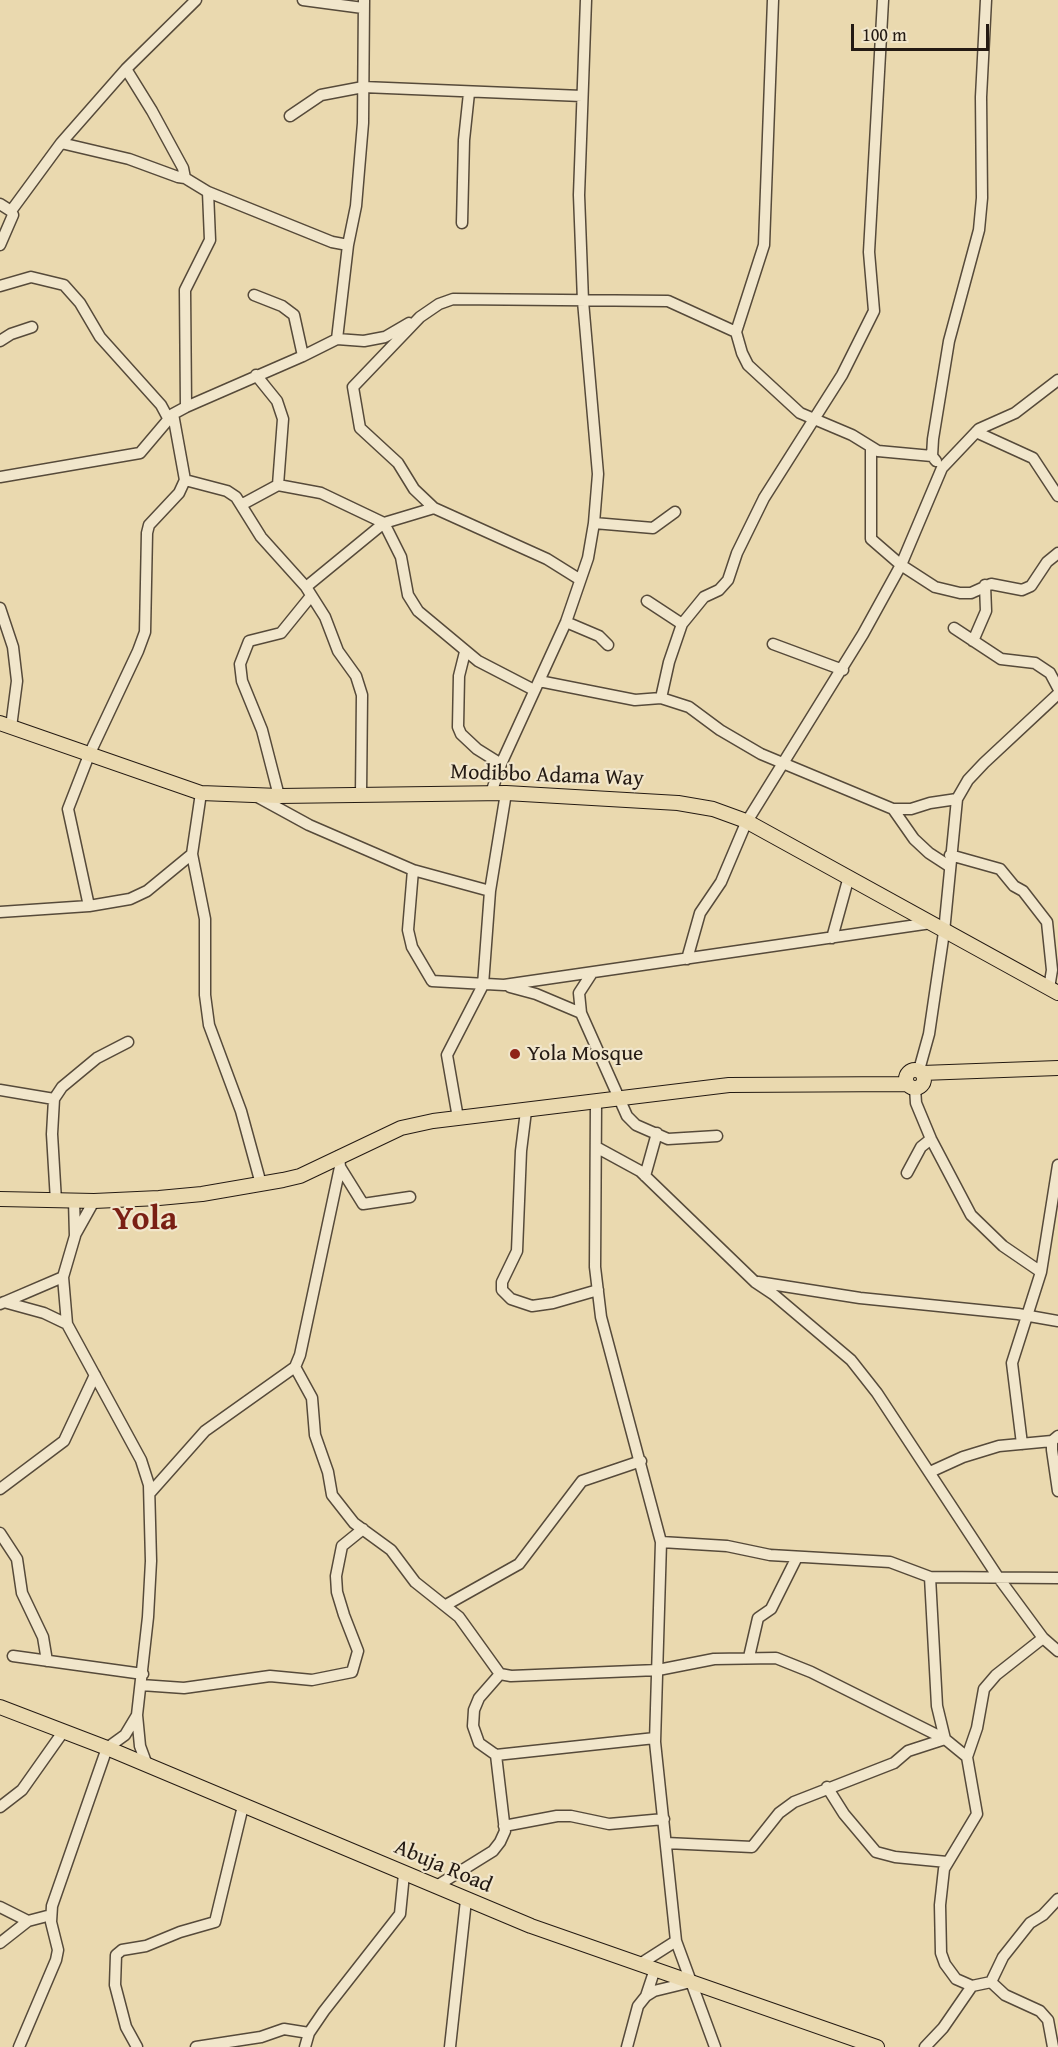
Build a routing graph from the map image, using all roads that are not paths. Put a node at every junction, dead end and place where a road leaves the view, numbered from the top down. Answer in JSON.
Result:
{"nodes":[{"id":1,"x":196,"y":0,"type":"edge"},
{"id":2,"x":303,"y":0,"type":"edge"},
{"id":3,"x":586,"y":0,"type":"edge"},
{"id":4,"x":773,"y":0,"type":"edge"},
{"id":5,"x":883,"y":0,"type":"edge"},
{"id":6,"x":986,"y":0,"type":"edge"},
{"id":7,"x":364,"y":4,"type":"edge"},
{"id":8,"x":126,"y":69,"type":"junction"},
{"id":9,"x":363,"y":87,"type":"junction"},
{"id":10,"x":469,"y":93,"type":"junction"},
{"id":11,"x":582,"y":96,"type":"junction"},
{"id":12,"x":290,"y":116,"type":"dead end"},
{"id":13,"x":61,"y":143,"type":"junction"},
{"id":14,"x":185,"y":178,"type":"junction"},
{"id":15,"x":208,"y":192,"type":"junction"},
{"id":16,"x":0,"y":204,"type":"edge"},
{"id":17,"x":10,"y":211,"type":"junction"},
{"id":18,"x":462,"y":223,"type":"dead end"},
{"id":19,"x":0,"y":245,"type":"edge"},
{"id":20,"x":348,"y":245,"type":"junction"},
{"id":21,"x":0,"y":286,"type":"edge"},
{"id":22,"x":254,"y":295,"type":"dead end"},
{"id":23,"x":583,"y":301,"type":"junction"},
{"id":24,"x":420,"y":317,"type":"junction"},
{"id":25,"x":32,"y":327,"type":"dead end"},
{"id":26,"x":736,"y":332,"type":"junction"},
{"id":27,"x":337,"y":339,"type":"junction"},
{"id":28,"x":0,"y":341,"type":"edge"},
{"id":29,"x":303,"y":356,"type":"junction"},
{"id":30,"x":256,"y":375,"type":"junction"},
{"id":31,"x":1058,"y":380,"type":"edge"},
{"id":32,"x":186,"y":407,"type":"junction"},
{"id":33,"x":173,"y":414,"type":"junction"},
{"id":34,"x":812,"y":418,"type":"junction"},
{"id":35,"x":976,"y":432,"type":"junction"},
{"id":36,"x":871,"y":448,"type":"junction"},
{"id":37,"x":932,"y":456,"type":"junction"},
{"id":38,"x":942,"y":468,"type":"junction"},
{"id":39,"x":0,"y":477,"type":"edge"},
{"id":40,"x":185,"y":480,"type":"junction"},
{"id":41,"x":278,"y":485,"type":"junction"},
{"id":42,"x":1058,"y":496,"type":"edge"},
{"id":43,"x":241,"y":505,"type":"junction"},
{"id":44,"x":434,"y":508,"type":"junction"},
{"id":45,"x":675,"y":512,"type":"dead end"},
{"id":46,"x":594,"y":523,"type":"junction"},
{"id":47,"x":384,"y":524,"type":"junction"},
{"id":48,"x":1058,"y":553,"type":"edge"},
{"id":49,"x":901,"y":565,"type":"junction"},
{"id":50,"x":579,"y":579,"type":"junction"},
{"id":51,"x":985,"y":585,"type":"junction"},
{"id":52,"x":308,"y":592,"type":"junction"},
{"id":53,"x":647,"y":601,"type":"dead end"},
{"id":54,"x":0,"y":608,"type":"edge"},
{"id":55,"x":566,"y":622,"type":"junction"},
{"id":56,"x":682,"y":624,"type":"junction"},
{"id":57,"x":954,"y":628,"type":"dead end"},
{"id":58,"x":973,"y":641,"type":"junction"},
{"id":59,"x":774,"y":644,"type":"dead end"},
{"id":60,"x":608,"y":645,"type":"dead end"},
{"id":61,"x":465,"y":652,"type":"junction"},
{"id":62,"x":843,"y":670,"type":"junction"},
{"id":63,"x":537,"y":685,"type":"junction"},
{"id":64,"x":1058,"y":688,"type":"edge"},
{"id":65,"x":1058,"y":694,"type":"edge"},
{"id":66,"x":661,"y":698,"type":"junction"},
{"id":67,"x":5,"y":725,"type":"edge"},
{"id":68,"x":89,"y":755,"type":"junction"},
{"id":69,"x":501,"y":764,"type":"junction"},
{"id":70,"x":785,"y":764,"type":"junction"},
{"id":71,"x":201,"y":793,"type":"junction"},
{"id":72,"x":499,"y":793,"type":"junction"},
{"id":73,"x":361,"y":794,"type":"junction"},
{"id":74,"x":256,"y":796,"type":"junction"},
{"id":75,"x":279,"y":796,"type":"junction"},
{"id":76,"x":957,"y":799,"type":"junction"},
{"id":77,"x":893,"y":809,"type":"junction"},
{"id":78,"x":746,"y":823,"type":"junction"},
{"id":79,"x":192,"y":854,"type":"junction"},
{"id":80,"x":949,"y":860,"type":"junction"},
{"id":81,"x":413,"y":870,"type":"junction"},
{"id":82,"x":848,"y":879,"type":"junction"},
{"id":83,"x":490,"y":891,"type":"junction"},
{"id":84,"x":89,"y":906,"type":"junction"},
{"id":85,"x":0,"y":912,"type":"edge"},
{"id":86,"x":931,"y":923,"type":"junction"},
{"id":87,"x":944,"y":932,"type":"junction"},
{"id":88,"x":832,"y":938,"type":"junction"},
{"id":89,"x":687,"y":959,"type":"junction"},
{"id":90,"x":592,"y":973,"type":"junction"},
{"id":91,"x":483,"y":985,"type":"junction"},
{"id":92,"x":504,"y":985,"type":"junction"},
{"id":93,"x":1054,"y":991,"type":"edge"},
{"id":94,"x":581,"y":1013,"type":"junction"},
{"id":95,"x":129,"y":1042,"type":"dead end"},
{"id":96,"x":1058,"y":1068,"type":"edge"},
{"id":97,"x":915,"y":1079,"type":"junction"},
{"id":98,"x":0,"y":1090,"type":"edge"},
{"id":99,"x":54,"y":1099,"type":"junction"},
{"id":100,"x":618,"y":1100,"type":"junction"},
{"id":101,"x":596,"y":1103,"type":"junction"},
{"id":102,"x":526,"y":1111,"type":"junction"},
{"id":103,"x":458,"y":1118,"type":"junction"},
{"id":104,"x":657,"y":1132,"type":"junction"},
{"id":105,"x":717,"y":1136,"type":"dead end"},
{"id":106,"x":931,"y":1139,"type":"junction"},
{"id":107,"x":596,"y":1148,"type":"junction"},
{"id":108,"x":340,"y":1162,"type":"junction"},
{"id":109,"x":1058,"y":1165,"type":"edge"},
{"id":110,"x":907,"y":1173,"type":"dead end"},
{"id":111,"x":645,"y":1176,"type":"junction"},
{"id":112,"x":261,"y":1184,"type":"junction"},
{"id":113,"x":410,"y":1197,"type":"dead end"},
{"id":114,"x":0,"y":1199,"type":"edge"},
{"id":115,"x":74,"y":1200,"type":"junction"},
{"id":116,"x":56,"y":1201,"type":"junction"},
{"id":117,"x":94,"y":1201,"type":"junction"},
{"id":118,"x":75,"y":1236,"type":"junction"},
{"id":119,"x":1041,"y":1272,"type":"junction"},
{"id":120,"x":63,"y":1276,"type":"junction"},
{"id":121,"x":755,"y":1282,"type":"junction"},
{"id":122,"x":598,"y":1290,"type":"junction"},
{"id":123,"x":2,"y":1303,"type":"edge"},
{"id":124,"x":1028,"y":1316,"type":"junction"},
{"id":125,"x":1058,"y":1321,"type":"edge"},
{"id":126,"x":67,"y":1324,"type":"junction"},
{"id":127,"x":295,"y":1367,"type":"junction"},
{"id":128,"x":95,"y":1375,"type":"junction"},
{"id":129,"x":1055,"y":1438,"type":"edge"},
{"id":130,"x":1022,"y":1444,"type":"junction"},
{"id":131,"x":641,"y":1461,"type":"junction"},
{"id":132,"x":930,"y":1472,"type":"junction"},
{"id":133,"x":0,"y":1489,"type":"edge"},
{"id":134,"x":1058,"y":1491,"type":"edge"},
{"id":135,"x":150,"y":1493,"type":"junction"},
{"id":136,"x":363,"y":1529,"type":"junction"},
{"id":137,"x":0,"y":1533,"type":"edge"},
{"id":138,"x":661,"y":1542,"type":"junction"},
{"id":139,"x":797,"y":1557,"type":"junction"},
{"id":140,"x":930,"y":1577,"type":"junction"},
{"id":141,"x":998,"y":1577,"type":"junction"},
{"id":142,"x":1058,"y":1578,"type":"edge"},
{"id":143,"x":446,"y":1605,"type":"junction"},
{"id":144,"x":1044,"y":1638,"type":"junction"},
{"id":145,"x":1058,"y":1652,"type":"edge"},
{"id":146,"x":13,"y":1656,"type":"dead end"},
{"id":147,"x":749,"y":1657,"type":"junction"},
{"id":148,"x":46,"y":1661,"type":"junction"},
{"id":149,"x":658,"y":1670,"type":"junction"},
{"id":150,"x":500,"y":1674,"type":"junction"},
{"id":151,"x":142,"y":1680,"type":"junction"},
{"id":152,"x":0,"y":1707,"type":"edge"},
{"id":153,"x":137,"y":1715,"type":"junction"},
{"id":154,"x":63,"y":1732,"type":"junction"},
{"id":155,"x":655,"y":1738,"type":"junction"},
{"id":156,"x":945,"y":1739,"type":"junction"},
{"id":157,"x":107,"y":1748,"type":"junction"},
{"id":158,"x":496,"y":1755,"type":"junction"},
{"id":159,"x":967,"y":1757,"type":"junction"},
{"id":160,"x":147,"y":1765,"type":"junction"},
{"id":161,"x":827,"y":1787,"type":"junction"},
{"id":162,"x":243,"y":1806,"type":"junction"},
{"id":163,"x":0,"y":1807,"type":"edge"},
{"id":164,"x":664,"y":1819,"type":"junction"},
{"id":165,"x":504,"y":1826,"type":"junction"},
{"id":166,"x":666,"y":1843,"type":"junction"},
{"id":167,"x":947,"y":1862,"type":"junction"},
{"id":168,"x":404,"y":1874,"type":"junction"},
{"id":169,"x":435,"y":1887,"type":"junction"},
{"id":170,"x":1058,"y":1899,"type":"edge"},
{"id":171,"x":466,"y":1900,"type":"junction"},
{"id":172,"x":0,"y":1907,"type":"edge"},
{"id":173,"x":51,"y":1915,"type":"junction"},
{"id":174,"x":28,"y":1921,"type":"junction"},
{"id":175,"x":676,"y":1941,"type":"junction"},
{"id":176,"x":0,"y":1943,"type":"edge"},
{"id":177,"x":640,"y":1964,"type":"junction"},
{"id":178,"x":655,"y":1969,"type":"junction"},
{"id":179,"x":691,"y":1982,"type":"junction"},
{"id":180,"x":991,"y":1983,"type":"junction"},
{"id":181,"x":972,"y":1986,"type":"junction"},
{"id":182,"x":646,"y":1996,"type":"junction"},
{"id":183,"x":309,"y":2033,"type":"junction"},
{"id":184,"x":20,"y":2047,"type":"edge"},
{"id":185,"x":137,"y":2047,"type":"edge"},
{"id":186,"x":196,"y":2047,"type":"edge"},
{"id":187,"x":305,"y":2047,"type":"edge"},
{"id":188,"x":450,"y":2047,"type":"edge"},
{"id":189,"x":627,"y":2047,"type":"edge"},
{"id":190,"x":715,"y":2047,"type":"edge"},
{"id":191,"x":877,"y":2047,"type":"edge"},
{"id":192,"x":925,"y":2047,"type":"edge"},
{"id":193,"x":1053,"y":2047,"type":"edge"}],
"edges":[{"from":1,"to":8,"type":"street"},
{"from":2,"to":7,"type":"street"},
{"from":3,"to":11,"type":"street"},
{"from":4,"to":26,"type":"street"},
{"from":5,"to":34,"type":"street"},
{"from":6,"to":37,"type":"street"},
{"from":7,"to":9,"type":"street"},
{"from":8,"to":13,"type":"street"},
{"from":8,"to":14,"type":"street"},
{"from":9,"to":10,"type":"street"},
{"from":9,"to":12,"type":"street"},
{"from":9,"to":20,"type":"street"},
{"from":10,"to":11,"type":"street"},
{"from":10,"to":18,"type":"street"},
{"from":11,"to":23,"type":"street"},
{"from":13,"to":14,"type":"street"},
{"from":13,"to":17,"type":"street"},
{"from":14,"to":15,"type":"street"},
{"from":15,"to":20,"type":"street"},
{"from":15,"to":32,"type":"street"},
{"from":16,"to":17,"type":"street"},
{"from":17,"to":19,"type":"street"},
{"from":20,"to":27,"type":"street"},
{"from":21,"to":33,"type":"street"},
{"from":22,"to":29,"type":"street"},
{"from":23,"to":24,"type":"street"},
{"from":23,"to":26,"type":"street"},
{"from":23,"to":46,"type":"street"},
{"from":24,"to":27,"type":"street"},
{"from":24,"to":44,"type":"street"},
{"from":25,"to":28,"type":"street"},
{"from":26,"to":34,"type":"street"},
{"from":27,"to":29,"type":"street"},
{"from":29,"to":30,"type":"street"},
{"from":30,"to":32,"type":"street"},
{"from":30,"to":41,"type":"street"},
{"from":31,"to":35,"type":"street"},
{"from":32,"to":33,"type":"street"},
{"from":33,"to":39,"type":"street"},
{"from":33,"to":40,"type":"street"},
{"from":34,"to":36,"type":"street"},
{"from":34,"to":56,"type":"street"},
{"from":35,"to":38,"type":"street"},
{"from":35,"to":42,"type":"street"},
{"from":36,"to":37,"type":"street"},
{"from":36,"to":49,"type":"street"},
{"from":37,"to":38,"type":"street"},
{"from":38,"to":49,"type":"street"},
{"from":40,"to":43,"type":"street"},
{"from":40,"to":68,"type":"street"},
{"from":41,"to":43,"type":"street"},
{"from":41,"to":47,"type":"street"},
{"from":43,"to":52,"type":"street"},
{"from":44,"to":47,"type":"street"},
{"from":44,"to":50,"type":"street"},
{"from":45,"to":46,"type":"street"},
{"from":46,"to":50,"type":"street"},
{"from":47,"to":52,"type":"street"},
{"from":47,"to":61,"type":"street"},
{"from":48,"to":51,"type":"street"},
{"from":49,"to":51,"type":"street"},
{"from":49,"to":62,"type":"street"},
{"from":50,"to":55,"type":"street"},
{"from":51,"to":58,"type":"street"},
{"from":52,"to":73,"type":"street"},
{"from":52,"to":75,"type":"street"},
{"from":53,"to":56,"type":"street"},
{"from":54,"to":67,"type":"street"},
{"from":55,"to":60,"type":"street"},
{"from":55,"to":63,"type":"street"},
{"from":56,"to":66,"type":"street"},
{"from":57,"to":58,"type":"street"},
{"from":58,"to":64,"type":"street"},
{"from":59,"to":62,"type":"street"},
{"from":61,"to":63,"type":"street"},
{"from":61,"to":69,"type":"street"},
{"from":62,"to":70,"type":"street"},
{"from":63,"to":66,"type":"street"},
{"from":63,"to":69,"type":"street"},
{"from":65,"to":76,"type":"street"},
{"from":66,"to":70,"type":"street"},
{"from":67,"to":68,"type":"main road","name":"Modibbo Adama Way"},
{"from":68,"to":71,"type":"main road","name":"Modibbo Adama Way"},
{"from":68,"to":84,"type":"street"},
{"from":69,"to":72,"type":"street"},
{"from":70,"to":77,"type":"street"},
{"from":70,"to":78,"type":"street"},
{"from":71,"to":74,"type":"main road","name":"Modibbo Adama Way"},
{"from":71,"to":79,"type":"street"},
{"from":72,"to":73,"type":"main road","name":"Modibbo Adama Way"},
{"from":72,"to":78,"type":"main road","name":"Modibbo Adama Way"},
{"from":72,"to":83,"type":"street"},
{"from":73,"to":75,"type":"main road","name":"Modibbo Adama Way"},
{"from":74,"to":75,"type":"main road","name":"Modibbo Adama Way"},
{"from":74,"to":81,"type":"street"},
{"from":76,"to":77,"type":"street"},
{"from":76,"to":80,"type":"street"},
{"from":77,"to":80,"type":"street"},
{"from":78,"to":82,"type":"main road","name":"Modibbo Adama Way"},
{"from":78,"to":89,"type":"street"},
{"from":79,"to":84,"type":"street"},
{"from":79,"to":112,"type":"street"},
{"from":80,"to":87,"type":"street"},
{"from":80,"to":93,"type":"street"},
{"from":81,"to":83,"type":"street"},
{"from":81,"to":91,"type":"street"},
{"from":82,"to":86,"type":"main road","name":"Modibbo Adama Way"},
{"from":82,"to":88,"type":"street"},
{"from":83,"to":91,"type":"street"},
{"from":84,"to":85,"type":"street"},
{"from":86,"to":87,"type":"main road","name":"Modibbo Adama Way"},
{"from":86,"to":88,"type":"street"},
{"from":87,"to":93,"type":"main road","name":"Modibbo Adama Way"},
{"from":87,"to":97,"type":"street"},
{"from":88,"to":89,"type":"street"},
{"from":89,"to":90,"type":"street"},
{"from":90,"to":92,"type":"street"},
{"from":90,"to":94,"type":"street"},
{"from":91,"to":92,"type":"street"},
{"from":91,"to":103,"type":"street"},
{"from":92,"to":94,"type":"street"},
{"from":94,"to":100,"type":"street"},
{"from":95,"to":99,"type":"street"},
{"from":96,"to":97,"type":"main road"},
{"from":97,"to":100,"type":"main road"},
{"from":97,"to":106,"type":"street"},
{"from":98,"to":99,"type":"street"},
{"from":99,"to":116,"type":"street"},
{"from":100,"to":101,"type":"main road"},
{"from":100,"to":104,"type":"street"},
{"from":101,"to":102,"type":"main road"},
{"from":101,"to":107,"type":"street"},
{"from":102,"to":103,"type":"main road"},
{"from":102,"to":122,"type":"street"},
{"from":103,"to":108,"type":"main road"},
{"from":104,"to":105,"type":"street"},
{"from":104,"to":111,"type":"street"},
{"from":106,"to":110,"type":"street"},
{"from":106,"to":119,"type":"street"},
{"from":107,"to":111,"type":"street"},
{"from":107,"to":122,"type":"street"},
{"from":108,"to":112,"type":"main road"},
{"from":108,"to":113,"type":"street"},
{"from":108,"to":127,"type":"street"},
{"from":109,"to":119,"type":"street"},
{"from":111,"to":121,"type":"street"},
{"from":112,"to":117,"type":"main road"},
{"from":114,"to":116,"type":"main road"},
{"from":115,"to":116,"type":"main road"},
{"from":115,"to":117,"type":"main road"},
{"from":115,"to":118,"type":"street"},
{"from":117,"to":118,"type":"street"},
{"from":118,"to":120,"type":"street"},
{"from":119,"to":124,"type":"street"},
{"from":120,"to":123,"type":"street"},
{"from":120,"to":126,"type":"street"},
{"from":121,"to":124,"type":"street"},
{"from":121,"to":132,"type":"street"},
{"from":122,"to":131,"type":"street"},
{"from":123,"to":126,"type":"street"},
{"from":124,"to":125,"type":"street"},
{"from":124,"to":130,"type":"street"},
{"from":126,"to":128,"type":"street"},
{"from":127,"to":135,"type":"street"},
{"from":127,"to":136,"type":"street"},
{"from":128,"to":133,"type":"street"},
{"from":128,"to":135,"type":"street"},
{"from":129,"to":130,"type":"street"},
{"from":129,"to":134,"type":"street"},
{"from":130,"to":132,"type":"street"},
{"from":131,"to":138,"type":"street"},
{"from":131,"to":143,"type":"street"},
{"from":132,"to":141,"type":"street"},
{"from":135,"to":151,"type":"street"},
{"from":136,"to":143,"type":"street"},
{"from":136,"to":151,"type":"street"},
{"from":137,"to":148,"type":"street"},
{"from":138,"to":139,"type":"street"},
{"from":138,"to":149,"type":"street"},
{"from":139,"to":140,"type":"street"},
{"from":139,"to":147,"type":"street"},
{"from":140,"to":141,"type":"street"},
{"from":140,"to":156,"type":"street"},
{"from":141,"to":142,"type":"street"},
{"from":141,"to":144,"type":"street"},
{"from":143,"to":150,"type":"street"},
{"from":144,"to":145,"type":"street"},
{"from":144,"to":159,"type":"street"},
{"from":146,"to":148,"type":"street"},
{"from":147,"to":149,"type":"street"},
{"from":147,"to":156,"type":"street"},
{"from":148,"to":151,"type":"street"},
{"from":149,"to":150,"type":"street"},
{"from":149,"to":155,"type":"street"},
{"from":150,"to":158,"type":"street"},
{"from":151,"to":153,"type":"street"},
{"from":152,"to":154,"type":"main road","name":"Abuja Road"},
{"from":153,"to":157,"type":"street"},
{"from":153,"to":160,"type":"street"},
{"from":154,"to":157,"type":"main road","name":"Abuja Road"},
{"from":154,"to":163,"type":"street"},
{"from":155,"to":158,"type":"street"},
{"from":155,"to":164,"type":"street"},
{"from":156,"to":159,"type":"street"},
{"from":156,"to":161,"type":"street"},
{"from":157,"to":160,"type":"main road","name":"Abuja Road"},
{"from":157,"to":173,"type":"street"},
{"from":158,"to":165,"type":"street"},
{"from":159,"to":167,"type":"street"},
{"from":160,"to":162,"type":"main road","name":"Abuja Road"},
{"from":161,"to":166,"type":"street"},
{"from":161,"to":167,"type":"street"},
{"from":162,"to":168,"type":"main road","name":"Abuja Road"},
{"from":162,"to":185,"type":"street"},
{"from":164,"to":165,"type":"street"},
{"from":164,"to":166,"type":"street"},
{"from":165,"to":169,"type":"street"},
{"from":166,"to":175,"type":"street"},
{"from":167,"to":181,"type":"street"},
{"from":168,"to":169,"type":"main road","name":"Abuja Road"},
{"from":168,"to":183,"type":"street"},
{"from":169,"to":171,"type":"main road","name":"Abuja Road"},
{"from":170,"to":180,"type":"street"},
{"from":171,"to":177,"type":"main road","name":"Abuja Road"},
{"from":171,"to":188,"type":"street"},
{"from":172,"to":174,"type":"street"},
{"from":173,"to":174,"type":"street"},
{"from":173,"to":184,"type":"street"},
{"from":174,"to":176,"type":"street"},
{"from":175,"to":177,"type":"street"},
{"from":175,"to":179,"type":"street"},
{"from":177,"to":178,"type":"main road","name":"Abuja Road"},
{"from":178,"to":179,"type":"main road","name":"Abuja Road"},
{"from":178,"to":182,"type":"street"},
{"from":179,"to":182,"type":"street"},
{"from":179,"to":190,"type":"street"},
{"from":179,"to":191,"type":"main road","name":"Abuja Road"},
{"from":180,"to":181,"type":"street"},
{"from":180,"to":193,"type":"street"},
{"from":181,"to":192,"type":"street"},
{"from":182,"to":189,"type":"street"},
{"from":183,"to":186,"type":"street"},
{"from":183,"to":187,"type":"street"}]}
